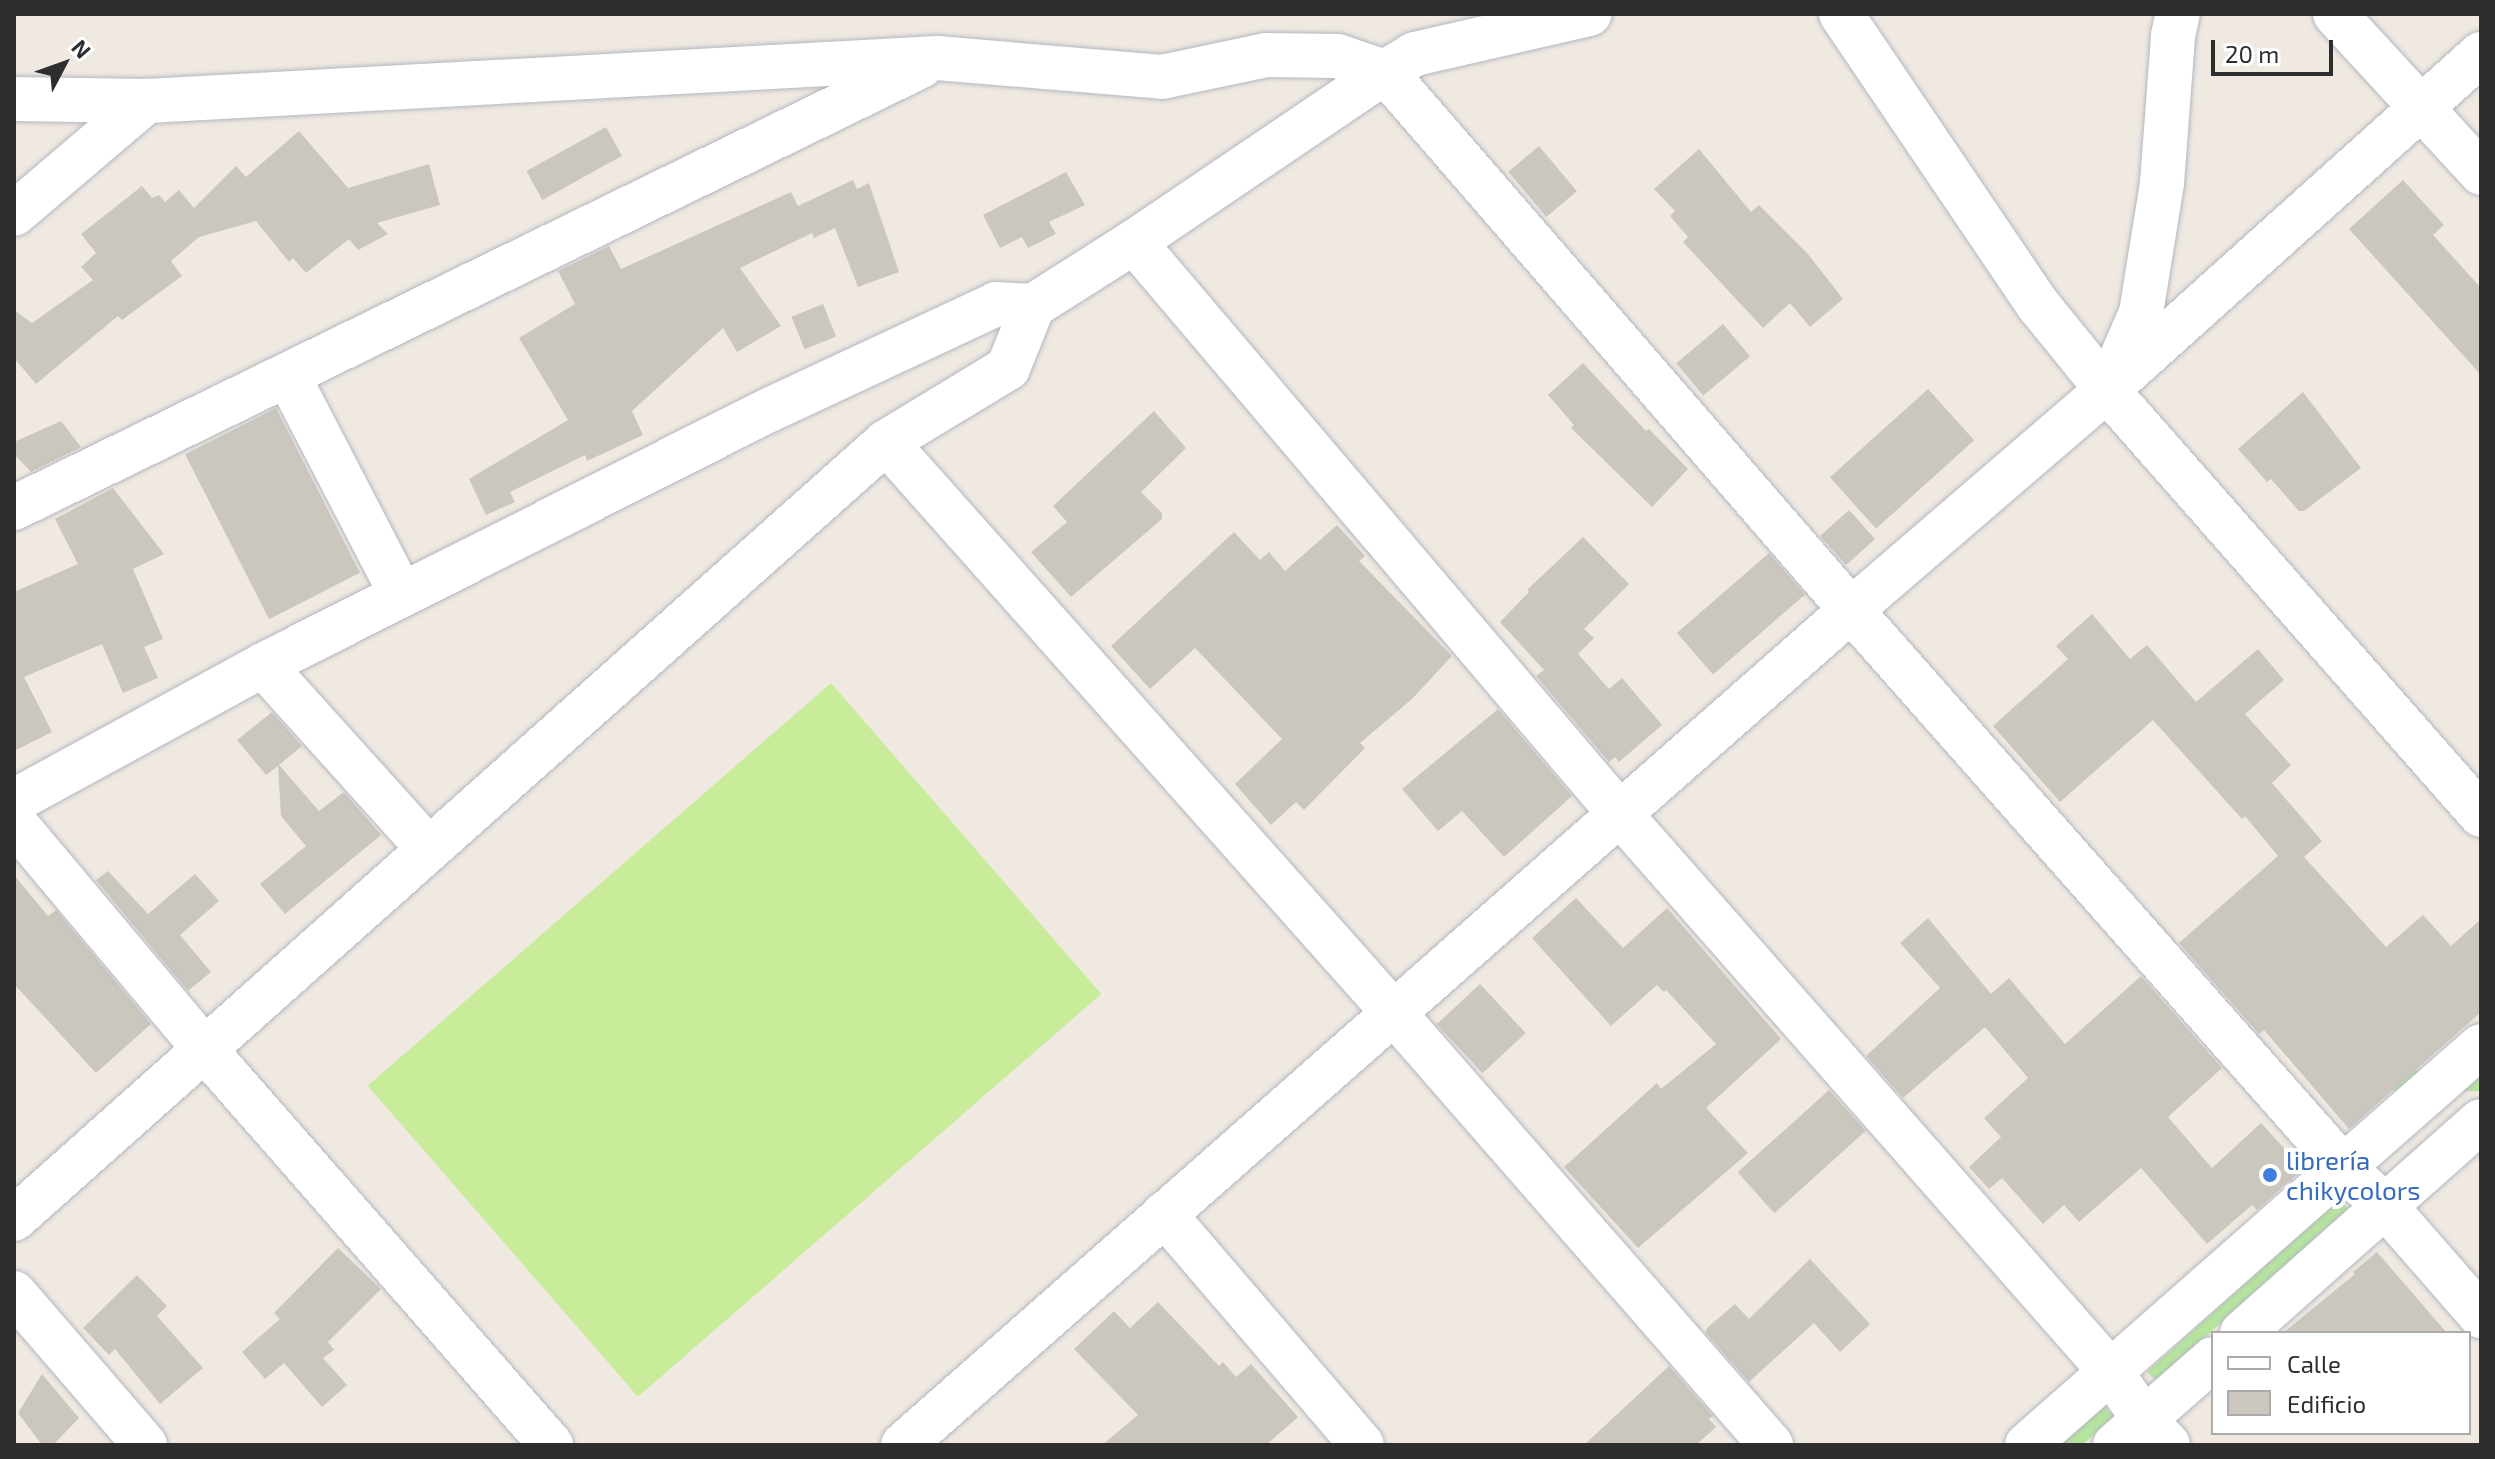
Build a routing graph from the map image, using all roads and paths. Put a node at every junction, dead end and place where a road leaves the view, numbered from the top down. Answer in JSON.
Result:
{"nodes":[{"id":1,"x":1589,"y":14,"type":"edge"},
{"id":2,"x":1841,"y":14,"type":"edge"},
{"id":3,"x":2178,"y":14,"type":"edge"},
{"id":4,"x":2335,"y":14,"type":"edge"},
{"id":5,"x":2481,"y":54,"type":"edge"},
{"id":6,"x":937,"y":58,"type":"junction"},
{"id":7,"x":1385,"y":72,"type":"junction"},
{"id":8,"x":14,"y":99,"type":"edge"},
{"id":9,"x":147,"y":101,"type":"junction"},
{"id":10,"x":2424,"y":107,"type":"junction"},
{"id":11,"x":2481,"y":173,"type":"edge"},
{"id":12,"x":14,"y":214,"type":"edge"},
{"id":13,"x":1134,"y":242,"type":"junction"},
{"id":14,"x":1033,"y":306,"type":"junction"},
{"id":15,"x":288,"y":376,"type":"junction"},
{"id":16,"x":2107,"y":390,"type":"junction"},
{"id":17,"x":886,"y":442,"type":"junction"},
{"id":18,"x":14,"y":508,"type":"edge"},
{"id":19,"x":401,"y":594,"type":"junction"},
{"id":20,"x":1851,"y":610,"type":"junction"},
{"id":21,"x":263,"y":665,"type":"junction"},
{"id":22,"x":14,"y":801,"type":"edge"},
{"id":23,"x":1620,"y":814,"type":"junction"},
{"id":24,"x":2481,"y":815,"type":"edge"},
{"id":25,"x":14,"y":822,"type":"edge"},
{"id":26,"x":428,"y":848,"type":"junction"},
{"id":27,"x":1393,"y":1012,"type":"junction"},
{"id":28,"x":2481,"y":1046,"type":"edge"},
{"id":29,"x":206,"y":1051,"type":"junction"},
{"id":30,"x":2481,"y":1121,"type":"edge"},
{"id":31,"x":2345,"y":1169,"type":"junction"},
{"id":32,"x":2386,"y":1207,"type":"junction"},
{"id":33,"x":1164,"y":1214,"type":"junction"},
{"id":34,"x":14,"y":1219,"type":"edge"},
{"id":35,"x":14,"y":1293,"type":"edge"},
{"id":36,"x":2481,"y":1316,"type":"edge"},
{"id":37,"x":2244,"y":1331,"type":"edge"},
{"id":38,"x":2211,"y":1361,"type":"edge"},
{"id":39,"x":2110,"y":1371,"type":"junction"},
{"id":40,"x":2142,"y":1436,"type":"edge"},
{"id":41,"x":928,"y":1437,"type":"edge"},
{"id":42,"x":145,"y":1445,"type":"edge"},
{"id":43,"x":551,"y":1445,"type":"edge"},
{"id":44,"x":1362,"y":1445,"type":"edge"},
{"id":45,"x":1771,"y":1445,"type":"edge"},
{"id":46,"x":2027,"y":1445,"type":"edge"}],
"edges":[{"from":1,"to":7,"type":"street"},
{"from":2,"to":16,"type":"street"},
{"from":3,"to":16,"type":"street"},
{"from":4,"to":10,"type":"street"},
{"from":5,"to":10,"type":"street"},
{"from":6,"to":7,"type":"street"},
{"from":6,"to":9,"type":"street"},
{"from":6,"to":15,"type":"street"},
{"from":7,"to":13,"type":"street"},
{"from":7,"to":20,"type":"street"},
{"from":8,"to":9,"type":"street"},
{"from":9,"to":12,"type":"street"},
{"from":10,"to":11,"type":"street"},
{"from":10,"to":16,"type":"street"},
{"from":13,"to":14,"type":"street"},
{"from":13,"to":23,"type":"street"},
{"from":14,"to":17,"type":"street"},
{"from":14,"to":19,"type":"street"},
{"from":15,"to":18,"type":"street"},
{"from":15,"to":19,"type":"street"},
{"from":16,"to":20,"type":"street"},
{"from":16,"to":24,"type":"street"},
{"from":17,"to":26,"type":"street"},
{"from":17,"to":27,"type":"street"},
{"from":19,"to":21,"type":"street"},
{"from":20,"to":23,"type":"street"},
{"from":20,"to":31,"type":"street"},
{"from":21,"to":22,"type":"street"},
{"from":21,"to":26,"type":"street"},
{"from":23,"to":27,"type":"street"},
{"from":23,"to":39,"type":"street"},
{"from":25,"to":29,"type":"street"},
{"from":26,"to":29,"type":"street"},
{"from":27,"to":33,"type":"street"},
{"from":27,"to":45,"type":"street"},
{"from":28,"to":31,"type":"street"},
{"from":29,"to":34,"type":"street"},
{"from":29,"to":43,"type":"street"},
{"from":30,"to":32,"type":"street"},
{"from":31,"to":32,"type":"street"},
{"from":31,"to":39,"type":"street"},
{"from":32,"to":36,"type":"street"},
{"from":32,"to":37,"type":"street"},
{"from":33,"to":41,"type":"street"},
{"from":33,"to":44,"type":"street"},
{"from":35,"to":42,"type":"street"},
{"from":38,"to":40,"type":"street"},
{"from":39,"to":40,"type":"street"},
{"from":39,"to":46,"type":"street"}]}
